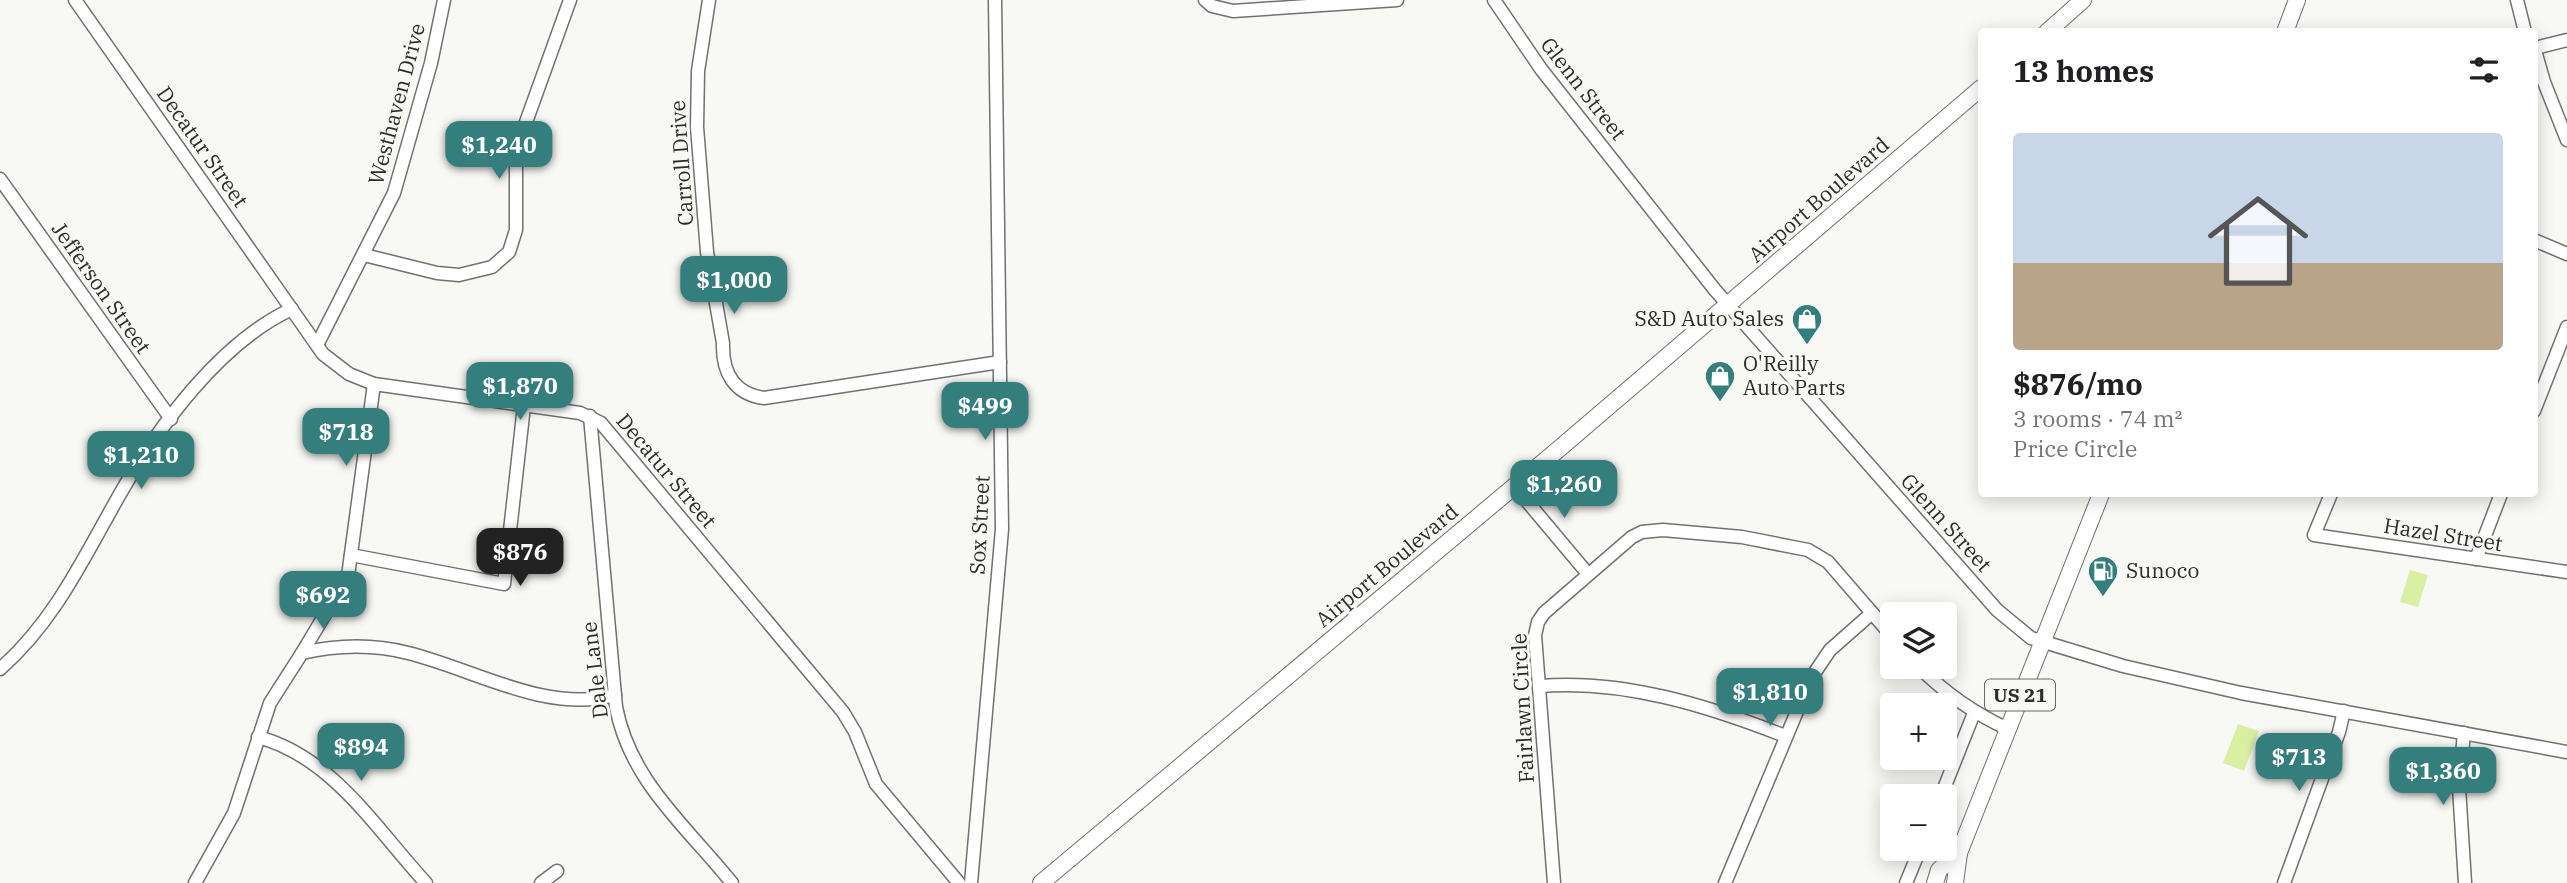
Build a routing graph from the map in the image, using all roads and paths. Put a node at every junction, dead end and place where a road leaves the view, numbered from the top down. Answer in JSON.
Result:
{"nodes":[{"id":1,"x":75,"y":0,"type":"edge"},
{"id":2,"x":444,"y":0,"type":"edge"},
{"id":3,"x":570,"y":0,"type":"edge"},
{"id":4,"x":709,"y":0,"type":"edge"},
{"id":5,"x":995,"y":0,"type":"edge"},
{"id":6,"x":1205,"y":0,"type":"edge"},
{"id":7,"x":1397,"y":0,"type":"edge"},
{"id":8,"x":1494,"y":0,"type":"edge"},
{"id":9,"x":2084,"y":0,"type":"edge"},
{"id":10,"x":2297,"y":0,"type":"edge"},
{"id":11,"x":2517,"y":0,"type":"edge"},
{"id":12,"x":2052,"y":28,"type":"edge"},
{"id":13,"x":2286,"y":28,"type":"edge"},
{"id":14,"x":2523,"y":28,"type":"edge"},
{"id":15,"x":2567,"y":40,"type":"edge"},
{"id":16,"x":2538,"y":47,"type":"edge"},
{"id":17,"x":2538,"y":62,"type":"edge"},
{"id":18,"x":1978,"y":91,"type":"edge"},
{"id":19,"x":2567,"y":140,"type":"edge"},
{"id":20,"x":0,"y":179,"type":"edge"},
{"id":21,"x":2538,"y":242,"type":"edge"},
{"id":22,"x":2567,"y":254,"type":"edge"},
{"id":23,"x":364,"y":255,"type":"junction"},
{"id":24,"x":1728,"y":305,"type":"junction"},
{"id":25,"x":292,"y":309,"type":"junction"},
{"id":26,"x":2567,"y":327,"type":"edge"},
{"id":27,"x":317,"y":345,"type":"junction"},
{"id":28,"x":1000,"y":362,"type":"junction"},
{"id":29,"x":374,"y":384,"type":"junction"},
{"id":30,"x":2538,"y":401,"type":"edge"},
{"id":31,"x":524,"y":406,"type":"junction"},
{"id":32,"x":590,"y":416,"type":"junction"},
{"id":33,"x":171,"y":419,"type":"junction"},
{"id":34,"x":1515,"y":486,"type":"junction"},
{"id":35,"x":2100,"y":497,"type":"edge"},
{"id":36,"x":2330,"y":497,"type":"edge"},
{"id":37,"x":2500,"y":497,"type":"edge"},
{"id":38,"x":351,"y":555,"type":"junction"},
{"id":39,"x":2476,"y":559,"type":"junction"},
{"id":40,"x":2567,"y":572,"type":"edge"},
{"id":41,"x":1588,"y":574,"type":"junction"},
{"id":42,"x":1872,"y":613,"type":"junction"},
{"id":43,"x":1880,"y":622,"type":"edge"},
{"id":44,"x":2041,"y":642,"type":"junction"},
{"id":45,"x":302,"y":653,"type":"junction"},
{"id":46,"x":0,"y":669,"type":"edge"},
{"id":47,"x":1932,"y":679,"type":"edge"},
{"id":48,"x":1540,"y":686,"type":"junction"},
{"id":49,"x":615,"y":695,"type":"junction"},
{"id":50,"x":2344,"y":711,"type":"junction"},
{"id":51,"x":1974,"y":713,"type":"junction"},
{"id":52,"x":2008,"y":729,"type":"junction"},
{"id":53,"x":2464,"y":733,"type":"junction"},
{"id":54,"x":1785,"y":736,"type":"junction"},
{"id":55,"x":258,"y":737,"type":"junction"},
{"id":56,"x":2567,"y":752,"type":"edge"},
{"id":57,"x":1946,"y":784,"type":"edge"},
{"id":58,"x":1959,"y":853,"type":"junction"},
{"id":59,"x":1915,"y":861,"type":"edge"},
{"id":60,"x":557,"y":871,"type":"dead end"},
{"id":61,"x":195,"y":883,"type":"edge"},
{"id":62,"x":426,"y":883,"type":"edge"},
{"id":63,"x":541,"y":883,"type":"edge"},
{"id":64,"x":733,"y":883,"type":"edge"},
{"id":65,"x":959,"y":883,"type":"edge"},
{"id":66,"x":971,"y":883,"type":"edge"},
{"id":67,"x":1041,"y":883,"type":"edge"},
{"id":68,"x":1554,"y":883,"type":"edge"},
{"id":69,"x":1725,"y":883,"type":"edge"},
{"id":70,"x":1906,"y":883,"type":"edge"},
{"id":71,"x":1935,"y":883,"type":"edge"},
{"id":72,"x":1955,"y":883,"type":"edge"},
{"id":73,"x":2284,"y":883,"type":"edge"},
{"id":74,"x":2465,"y":883,"type":"edge"}],
"edges":[{"from":1,"to":25,"type":"street","name":"Decatur Street"},
{"from":2,"to":23,"type":"street","name":"Westhaven Drive"},
{"from":3,"to":23,"type":"street"},
{"from":4,"to":28,"type":"street","name":"Carroll Drive"},
{"from":5,"to":28,"type":"street","name":"Sox Street"},
{"from":6,"to":7,"type":"street"},
{"from":8,"to":24,"type":"street","name":"Glenn Street"},
{"from":9,"to":12,"type":"main road"},
{"from":10,"to":13,"type":"main road"},
{"from":11,"to":14,"type":"street"},
{"from":15,"to":16,"type":"street"},
{"from":17,"to":19,"type":"street"},
{"from":18,"to":24,"type":"main road","name":"Airport Boulevard"},
{"from":20,"to":33,"type":"street","name":"Jefferson Street"},
{"from":21,"to":22,"type":"street"},
{"from":23,"to":27,"type":"street","name":"Westhaven Drive"},
{"from":24,"to":34,"type":"main road","name":"Airport Boulevard"},
{"from":24,"to":44,"type":"street","name":"Glenn Street"},
{"from":25,"to":27,"type":"street","name":"Decatur Street"},
{"from":25,"to":33,"type":"street"},
{"from":26,"to":30,"type":"street"},
{"from":27,"to":29,"type":"street","name":"Decatur Street"},
{"from":28,"to":66,"type":"street","name":"Sox Street"},
{"from":29,"to":31,"type":"street","name":"Decatur Street"},
{"from":29,"to":38,"type":"street"},
{"from":31,"to":32,"type":"street","name":"Decatur Street"},
{"from":31,"to":38,"type":"street"},
{"from":32,"to":49,"type":"street","name":"Dale Lane"},
{"from":32,"to":65,"type":"street","name":"Decatur Street"},
{"from":33,"to":46,"type":"street"},
{"from":34,"to":41,"type":"street"},
{"from":34,"to":67,"type":"main road","name":"Airport Boulevard"},
{"from":35,"to":44,"type":"main road","number":"US 21"},
{"from":36,"to":39,"type":"street","name":"Hazel Street"},
{"from":37,"to":39,"type":"street"},
{"from":38,"to":45,"type":"street"},
{"from":39,"to":40,"type":"street","name":"Hazel Street"},
{"from":41,"to":42,"type":"street","name":"Fairlawn Circle"},
{"from":41,"to":48,"type":"street","name":"Fairlawn Circle"},
{"from":42,"to":43,"type":"street","name":"Fairlawn Circle"},
{"from":42,"to":54,"type":"street"},
{"from":44,"to":50,"type":"street","name":"Glenn Street"},
{"from":44,"to":52,"type":"main road","number":"US 21"},
{"from":45,"to":49,"type":"street"},
{"from":45,"to":55,"type":"street"},
{"from":47,"to":51,"type":"street"},
{"from":48,"to":54,"type":"street"},
{"from":48,"to":68,"type":"street","name":"Fairlawn Circle"},
{"from":49,"to":64,"type":"street","name":"Dale Lane"},
{"from":50,"to":53,"type":"street","name":"Glenn Street"},
{"from":50,"to":73,"type":"street"},
{"from":51,"to":52,"type":"street"},
{"from":51,"to":57,"type":"street"},
{"from":52,"to":58,"type":"main road","number":"US 21"},
{"from":53,"to":56,"type":"street","name":"Glenn Street"},
{"from":53,"to":74,"type":"street"},
{"from":54,"to":69,"type":"street"},
{"from":55,"to":61,"type":"street"},
{"from":55,"to":62,"type":"street"},
{"from":58,"to":71,"type":"main road","number":"US 21"},
{"from":58,"to":72,"type":"main road","number":"US 21"},
{"from":59,"to":70,"type":"street"},
{"from":60,"to":63,"type":"street"}]}
